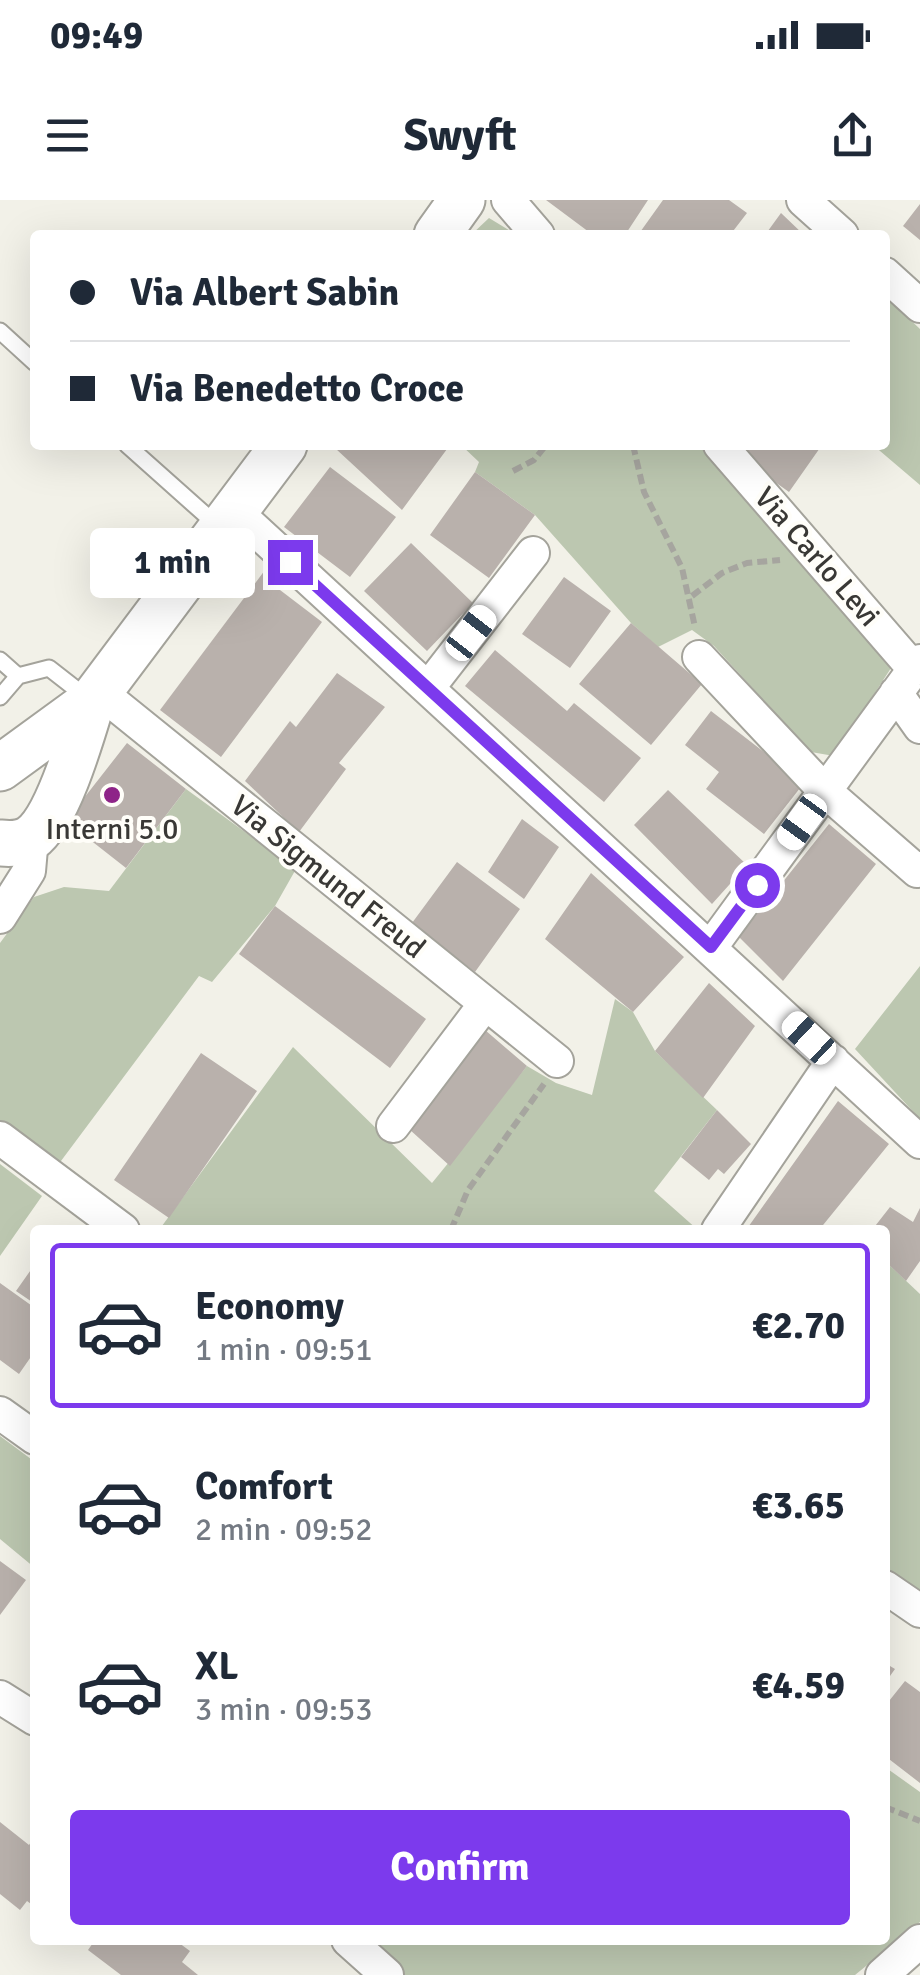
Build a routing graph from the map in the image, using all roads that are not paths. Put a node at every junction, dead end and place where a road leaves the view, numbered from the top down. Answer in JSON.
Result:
{"nodes":[{"id":1,"x":462,"y":200,"type":"edge"},
{"id":2,"x":508,"y":200,"type":"edge"},
{"id":3,"x":803,"y":200,"type":"edge"},
{"id":4,"x":441,"y":230,"type":"edge"},
{"id":5,"x":534,"y":230,"type":"edge"},
{"id":6,"x":836,"y":230,"type":"edge"},
{"id":7,"x":890,"y":279,"type":"edge"},
{"id":8,"x":920,"y":306,"type":"edge"},
{"id":9,"x":0,"y":332,"type":"edge"},
{"id":10,"x":30,"y":359,"type":"edge"},
{"id":11,"x":134,"y":450,"type":"edge"},
{"id":12,"x":280,"y":450,"type":"edge"},
{"id":13,"x":724,"y":450,"type":"edge"},
{"id":14,"x":229,"y":520,"type":"junction"},
{"id":15,"x":533,"y":553,"type":"dead end"},
{"id":16,"x":699,"y":657,"type":"road end"},
{"id":17,"x":0,"y":660,"type":"edge"},
{"id":18,"x":910,"y":674,"type":"edge"},
{"id":19,"x":18,"y":676,"type":"junction"},
{"id":20,"x":430,"y":687,"type":"junction"},
{"id":21,"x":96,"y":696,"type":"junction"},
{"id":22,"x":0,"y":697,"type":"edge"},
{"id":23,"x":920,"y":727,"type":"edge"},
{"id":24,"x":0,"y":770,"type":"edge"},
{"id":25,"x":825,"y":791,"type":"junction"},
{"id":26,"x":17,"y":839,"type":"edge"},
{"id":27,"x":919,"y":870,"type":"edge"},
{"id":28,"x":0,"y":917,"type":"edge"},
{"id":29,"x":711,"y":947,"type":"junction"},
{"id":30,"x":485,"y":1004,"type":"junction"},
{"id":31,"x":833,"y":1061,"type":"junction"},
{"id":32,"x":557,"y":1062,"type":"road end"},
{"id":33,"x":393,"y":1126,"type":"dead end"},
{"id":34,"x":0,"y":1138,"type":"edge"},
{"id":35,"x":920,"y":1142,"type":"edge"},
{"id":36,"x":116,"y":1225,"type":"edge"},
{"id":37,"x":721,"y":1225,"type":"edge"},
{"id":38,"x":0,"y":1412,"type":"edge"},
{"id":39,"x":30,"y":1434,"type":"edge"},
{"id":40,"x":890,"y":1590,"type":"edge"},
{"id":41,"x":920,"y":1611,"type":"edge"},
{"id":42,"x":0,"y":1698,"type":"edge"},
{"id":43,"x":30,"y":1717,"type":"edge"},
{"id":44,"x":920,"y":1942,"type":"edge"},
{"id":45,"x":354,"y":1945,"type":"edge"},
{"id":46,"x":388,"y":1975,"type":"edge"},
{"id":47,"x":882,"y":1975,"type":"edge"}],
"edges":[{"from":1,"to":4,"type":"main road"},
{"from":2,"to":5,"type":"street"},
{"from":3,"to":6,"type":"street"},
{"from":7,"to":8,"type":"street"},
{"from":9,"to":10,"type":"lane"},
{"from":11,"to":14,"type":"lane"},
{"from":12,"to":14,"type":"main road"},
{"from":13,"to":18,"type":"street","name":"Via Carlo Levi"},
{"from":14,"to":20,"type":"street"},
{"from":14,"to":21,"type":"main road"},
{"from":15,"to":20,"type":"street"},
{"from":16,"to":25,"type":"street"},
{"from":17,"to":19,"type":"lane"},
{"from":18,"to":23,"type":"street","name":"Via Carlo Levi"},
{"from":18,"to":25,"type":"street"},
{"from":19,"to":21,"type":"lane"},
{"from":19,"to":22,"type":"lane"},
{"from":20,"to":29,"type":"street"},
{"from":21,"to":24,"type":"main road"},
{"from":21,"to":26,"type":"main road"},
{"from":21,"to":30,"type":"street","name":"Via Sigmund Freud"},
{"from":24,"to":26,"type":"main road"},
{"from":25,"to":27,"type":"street"},
{"from":25,"to":29,"type":"street"},
{"from":26,"to":28,"type":"street"},
{"from":29,"to":31,"type":"street"},
{"from":30,"to":32,"type":"street","name":"Via Sigmund Freud"},
{"from":30,"to":33,"type":"street"},
{"from":31,"to":35,"type":"street"},
{"from":31,"to":37,"type":"street"},
{"from":34,"to":36,"type":"street"},
{"from":38,"to":39,"type":"street"},
{"from":40,"to":41,"type":"street"},
{"from":42,"to":43,"type":"street"},
{"from":44,"to":47,"type":"street"},
{"from":45,"to":46,"type":"street"}]}
